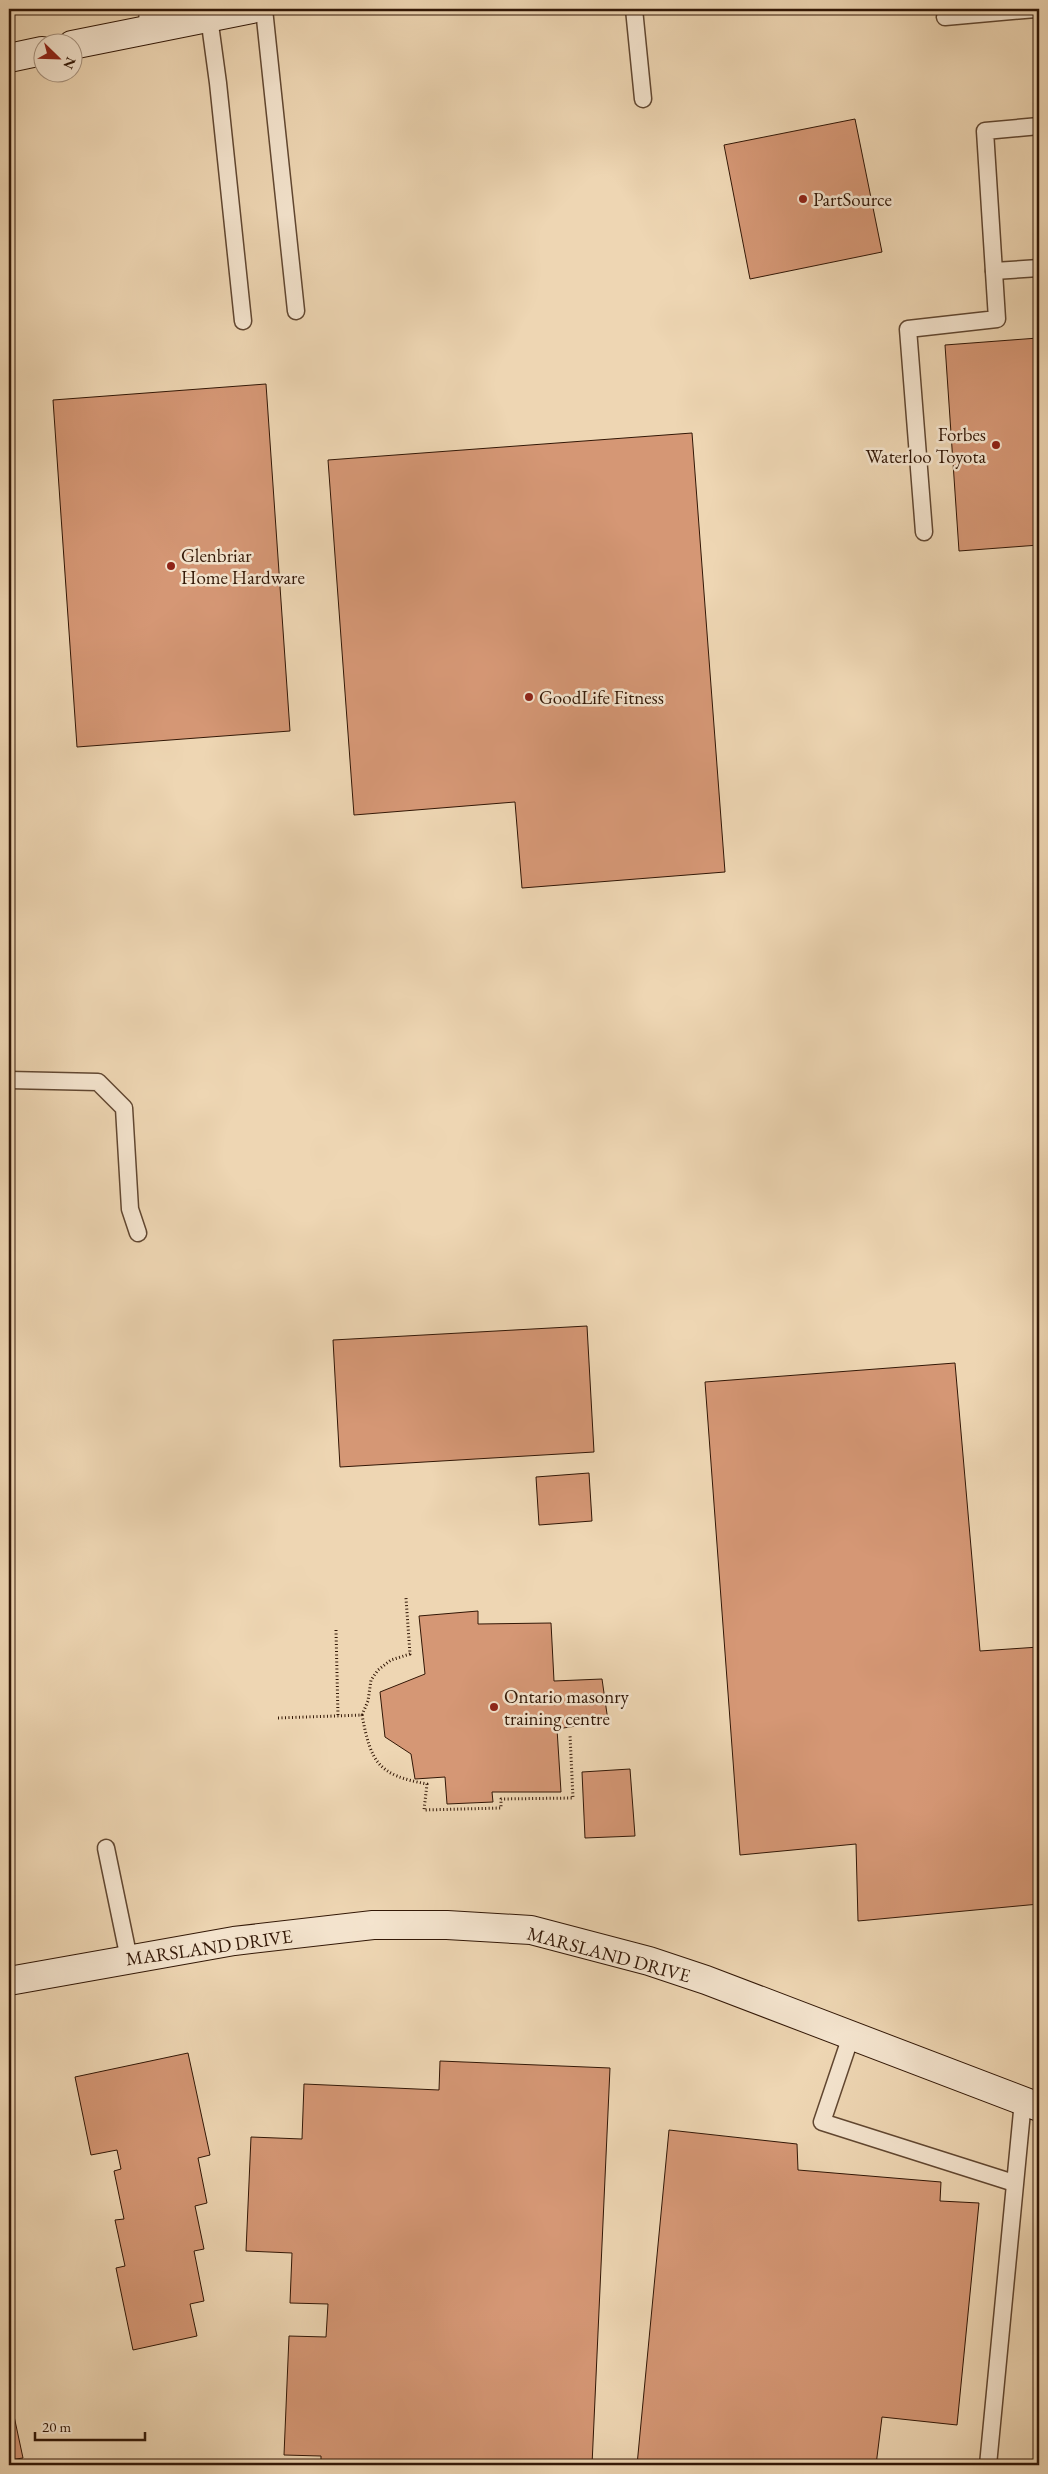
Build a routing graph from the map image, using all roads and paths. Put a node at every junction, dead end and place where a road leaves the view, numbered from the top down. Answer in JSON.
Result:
{"nodes":[{"id":1,"x":252,"y":9,"type":"edge"},
{"id":2,"x":264,"y":9,"type":"edge"},
{"id":3,"x":634,"y":9,"type":"edge"},
{"id":4,"x":1036,"y":9,"type":"edge"},
{"id":5,"x":209,"y":17,"type":"junction"},
{"id":6,"x":945,"y":17,"type":"dead end"},
{"id":7,"x":154,"y":18,"type":"edge"},
{"id":8,"x":82,"y":42,"type":"edge"},
{"id":9,"x":32,"y":53,"type":"edge"},
{"id":10,"x":9,"y":58,"type":"edge"},
{"id":11,"x":644,"y":99,"type":"dead end"},
{"id":12,"x":1039,"y":126,"type":"edge"},
{"id":13,"x":1039,"y":268,"type":"edge"},
{"id":14,"x":994,"y":271,"type":"junction"},
{"id":15,"x":296,"y":311,"type":"dead end"},
{"id":16,"x":243,"y":321,"type":"dead end"},
{"id":17,"x":924,"y":532,"type":"dead end"},
{"id":18,"x":9,"y":1080,"type":"edge"},
{"id":19,"x":138,"y":1233,"type":"dead end"},
{"id":20,"x":406,"y":1598,"type":"dead end"},
{"id":21,"x":336,"y":1630,"type":"dead end"},
{"id":22,"x":362,"y":1715,"type":"junction"},
{"id":23,"x":338,"y":1716,"type":"junction"},
{"id":24,"x":278,"y":1718,"type":"dead end"},
{"id":25,"x":570,"y":1735,"type":"dead end"},
{"id":26,"x":106,"y":1848,"type":"dead end"},
{"id":27,"x":129,"y":1959,"type":"junction"},
{"id":28,"x":9,"y":1981,"type":"edge"},
{"id":29,"x":851,"y":2036,"type":"junction"},
{"id":30,"x":1031,"y":2104,"type":"edge"},
{"id":31,"x":1014,"y":2183,"type":"junction"},
{"id":32,"x":988,"y":2465,"type":"edge"}],
"edges":[{"from":1,"to":5,"type":"street"},
{"from":2,"to":15,"type":"lane"},
{"from":3,"to":11,"type":"lane"},
{"from":4,"to":6,"type":"lane"},
{"from":5,"to":7,"type":"street"},
{"from":5,"to":16,"type":"lane"},
{"from":7,"to":8,"type":"street"},
{"from":9,"to":10,"type":"street"},
{"from":12,"to":14,"type":"lane"},
{"from":13,"to":14,"type":"lane"},
{"from":14,"to":17,"type":"lane"},
{"from":18,"to":19,"type":"lane"},
{"from":20,"to":22,"type":"path"},
{"from":21,"to":23,"type":"path"},
{"from":22,"to":23,"type":"path"},
{"from":22,"to":25,"type":"path"},
{"from":23,"to":24,"type":"path"},
{"from":26,"to":27,"type":"lane"},
{"from":27,"to":28,"type":"street","name":"MARSLAND DRIVE"},
{"from":27,"to":29,"type":"street","name":"MARSLAND DRIVE"},
{"from":29,"to":30,"type":"street","name":"MARSLAND DRIVE"},
{"from":29,"to":31,"type":"lane"},
{"from":30,"to":31,"type":"lane"},
{"from":31,"to":32,"type":"lane"}]}
